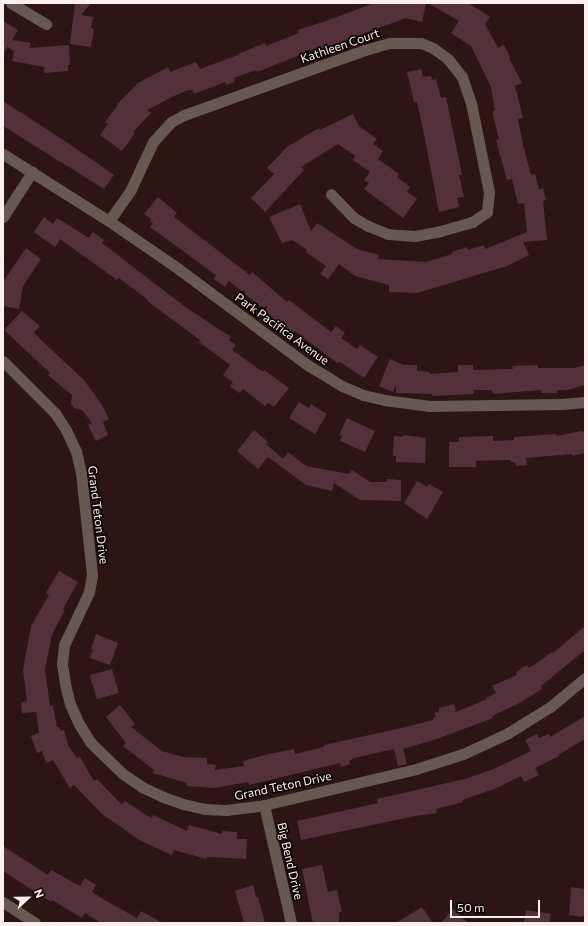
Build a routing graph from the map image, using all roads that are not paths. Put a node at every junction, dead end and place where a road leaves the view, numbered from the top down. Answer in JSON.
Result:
{"nodes":[{"id":1,"x":11,"y":3,"type":"edge"},
{"id":2,"x":46,"y":24,"type":"dead end"},
{"id":3,"x":3,"y":154,"type":"edge"},
{"id":4,"x":32,"y":172,"type":"junction"},
{"id":5,"x":331,"y":194,"type":"dead end"},
{"id":6,"x":3,"y":216,"type":"edge"},
{"id":7,"x":109,"y":221,"type":"junction"},
{"id":8,"x":3,"y":361,"type":"edge"},
{"id":9,"x":585,"y":402,"type":"edge"},
{"id":10,"x":585,"y":678,"type":"edge"},
{"id":11,"x":264,"y":805,"type":"junction"},
{"id":12,"x":3,"y":902,"type":"edge"},
{"id":13,"x":35,"y":923,"type":"edge"},
{"id":14,"x":291,"y":923,"type":"edge"}],
"edges":[{"from":1,"to":2,"type":"street"},
{"from":3,"to":4,"type":"street","name":"Park Pacifica Avenue"},
{"from":4,"to":6,"type":"street"},
{"from":4,"to":7,"type":"street","name":"Park Pacifica Avenue"},
{"from":5,"to":7,"type":"street","name":"Kathleen Court"},
{"from":7,"to":9,"type":"street","name":"Park Pacifica Avenue"},
{"from":8,"to":11,"type":"street","name":"Grand Teton Drive"},
{"from":10,"to":11,"type":"street","name":"Grand Teton Drive"},
{"from":11,"to":14,"type":"street","name":"Big Bend Drive"},
{"from":12,"to":13,"type":"street"}]}
